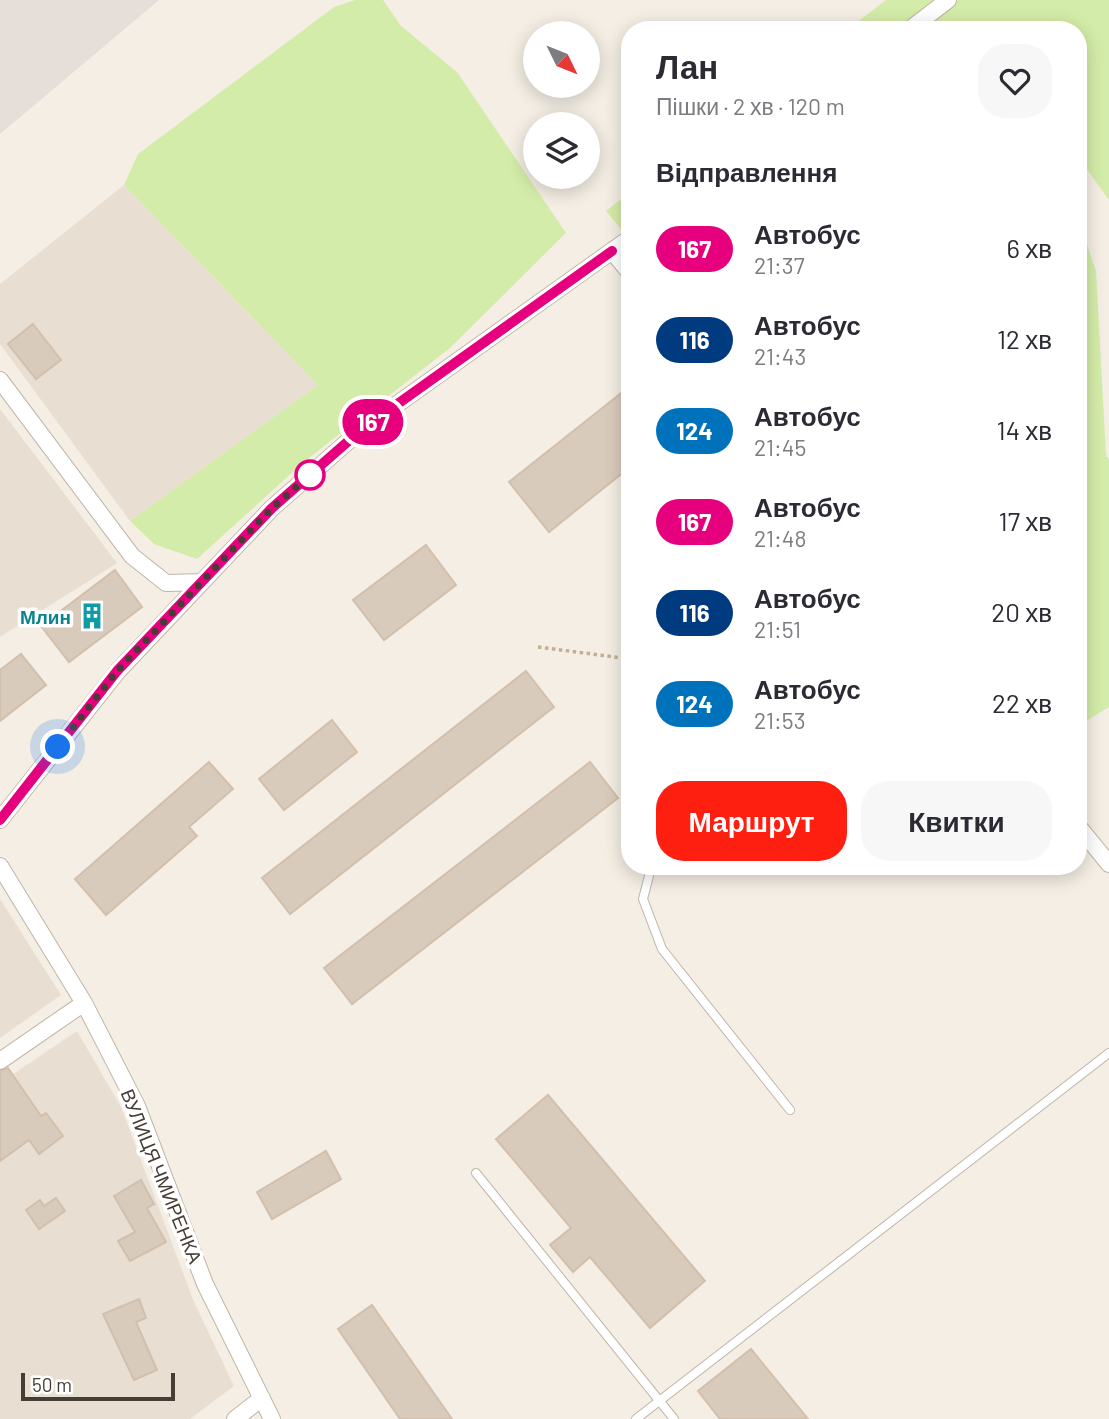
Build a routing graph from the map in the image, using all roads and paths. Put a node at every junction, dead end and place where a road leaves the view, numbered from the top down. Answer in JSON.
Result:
{"nodes":[{"id":1,"x":948,"y":0,"type":"edge"},
{"id":2,"x":921,"y":21,"type":"edge"},
{"id":3,"x":621,"y":244,"type":"edge"},
{"id":4,"x":612,"y":251,"type":"junction"},
{"id":5,"x":621,"y":262,"type":"edge"},
{"id":6,"x":0,"y":380,"type":"edge"},
{"id":7,"x":202,"y":582,"type":"junction"},
{"id":8,"x":538,"y":647,"type":"dead end"},
{"id":9,"x":621,"y":658,"type":"edge"},
{"id":10,"x":0,"y":820,"type":"edge"},
{"id":11,"x":1087,"y":837,"type":"edge"},
{"id":12,"x":1109,"y":864,"type":"edge"},
{"id":13,"x":0,"y":866,"type":"edge"},
{"id":14,"x":651,"y":875,"type":"edge"},
{"id":15,"x":84,"y":1003,"type":"junction"},
{"id":16,"x":1109,"y":1053,"type":"edge"},
{"id":17,"x":0,"y":1062,"type":"edge"},
{"id":18,"x":790,"y":1110,"type":"dead end"},
{"id":19,"x":476,"y":1173,"type":"dead end"},
{"id":20,"x":262,"y":1398,"type":"junction"},
{"id":21,"x":660,"y":1401,"type":"junction"},
{"id":22,"x":235,"y":1419,"type":"edge"},
{"id":23,"x":272,"y":1419,"type":"edge"},
{"id":24,"x":636,"y":1419,"type":"edge"},
{"id":25,"x":674,"y":1419,"type":"edge"}],
"edges":[{"from":1,"to":2,"type":"street"},
{"from":3,"to":4,"type":"street"},
{"from":4,"to":5,"type":"street"},
{"from":4,"to":7,"type":"street"},
{"from":6,"to":7,"type":"street"},
{"from":7,"to":10,"type":"street"},
{"from":8,"to":9,"type":"path"},
{"from":11,"to":12,"type":"street"},
{"from":13,"to":15,"type":"street","name":"ВУЛИЦЯ ЧМИРЕНКА"},
{"from":14,"to":18,"type":"lane"},
{"from":15,"to":17,"type":"street"},
{"from":15,"to":20,"type":"street","name":"ВУЛИЦЯ ЧМИРЕНКА"},
{"from":16,"to":21,"type":"lane"},
{"from":19,"to":21,"type":"lane"},
{"from":20,"to":22,"type":"street"},
{"from":20,"to":23,"type":"street","name":"ВУЛИЦЯ ЧМИРЕНКА"},
{"from":21,"to":24,"type":"lane"},
{"from":21,"to":25,"type":"lane"}]}
